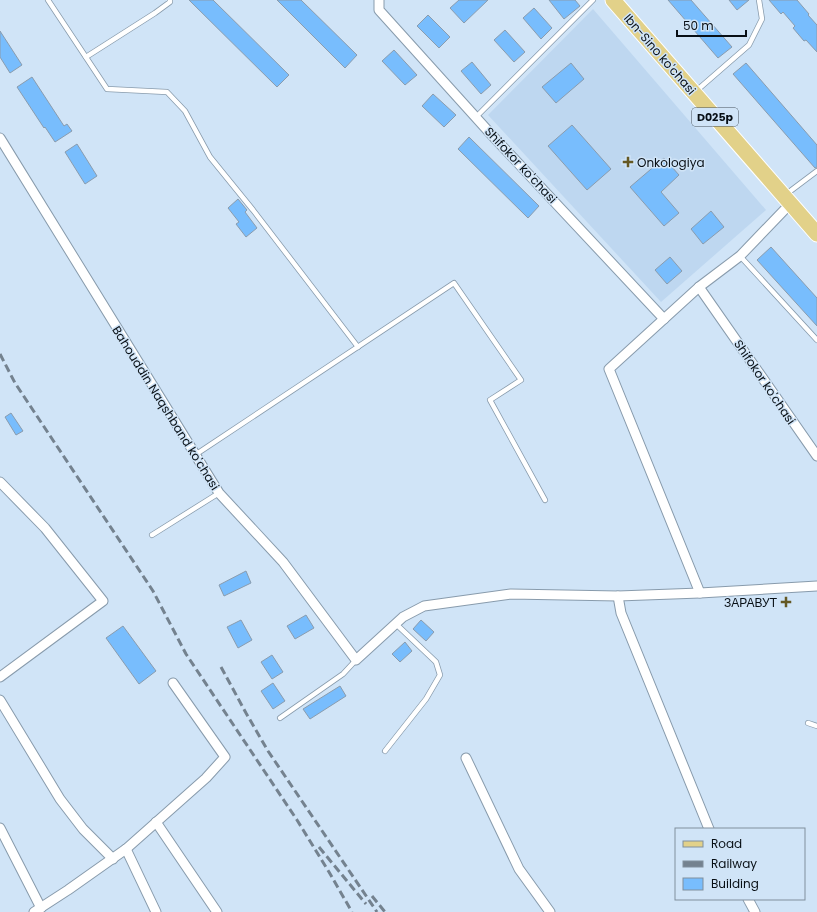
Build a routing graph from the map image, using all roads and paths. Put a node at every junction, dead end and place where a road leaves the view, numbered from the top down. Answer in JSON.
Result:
{"nodes":[{"id":1,"x":48,"y":0,"type":"edge"},
{"id":2,"x":170,"y":0,"type":"edge"},
{"id":3,"x":379,"y":0,"type":"edge"},
{"id":4,"x":593,"y":0,"type":"edge"},
{"id":5,"x":613,"y":0,"type":"edge"},
{"id":6,"x":759,"y":0,"type":"edge"},
{"id":7,"x":86,"y":57,"type":"junction"},
{"id":8,"x":694,"y":93,"type":"junction"},
{"id":9,"x":476,"y":117,"type":"junction"},
{"id":10,"x":0,"y":138,"type":"edge"},
{"id":11,"x":815,"y":173,"type":"edge"},
{"id":12,"x":817,"y":179,"type":"edge"},
{"id":13,"x":787,"y":200,"type":"junction"},
{"id":14,"x":817,"y":234,"type":"edge"},
{"id":15,"x":740,"y":256,"type":"junction"},
{"id":16,"x":700,"y":287,"type":"junction"},
{"id":17,"x":664,"y":319,"type":"junction"},
{"id":18,"x":817,"y":340,"type":"edge"},
{"id":19,"x":358,"y":347,"type":"junction"},
{"id":20,"x":195,"y":455,"type":"junction"},
{"id":21,"x":817,"y":456,"type":"edge"},
{"id":22,"x":0,"y":482,"type":"edge"},
{"id":23,"x":219,"y":493,"type":"junction"},
{"id":24,"x":545,"y":500,"type":"dead end"},
{"id":25,"x":152,"y":535,"type":"dead end"},
{"id":26,"x":817,"y":586,"type":"edge"},
{"id":27,"x":700,"y":593,"type":"junction"},
{"id":28,"x":618,"y":596,"type":"junction"},
{"id":29,"x":396,"y":624,"type":"junction"},
{"id":30,"x":356,"y":660,"type":"junction"},
{"id":31,"x":0,"y":677,"type":"edge"},
{"id":32,"x":173,"y":683,"type":"dead end"},
{"id":33,"x":0,"y":700,"type":"edge"},
{"id":34,"x":280,"y":718,"type":"dead end"},
{"id":35,"x":808,"y":723,"type":"dead end"},
{"id":36,"x":817,"y":726,"type":"edge"},
{"id":37,"x":385,"y":751,"type":"dead end"},
{"id":38,"x":466,"y":758,"type":"dead end"},
{"id":39,"x":156,"y":822,"type":"junction"},
{"id":40,"x":0,"y":828,"type":"edge"},
{"id":41,"x":709,"y":828,"type":"edge"},
{"id":42,"x":126,"y":849,"type":"junction"},
{"id":43,"x":113,"y":859,"type":"junction"},
{"id":44,"x":749,"y":900,"type":"edge"},
{"id":45,"x":37,"y":910,"type":"edge"},
{"id":46,"x":156,"y":912,"type":"edge"},
{"id":47,"x":217,"y":912,"type":"edge"},
{"id":48,"x":550,"y":912,"type":"edge"},
{"id":49,"x":755,"y":912,"type":"edge"}],
"edges":[{"from":1,"to":7,"type":"lane"},
{"from":2,"to":7,"type":"lane"},
{"from":3,"to":9,"type":"street","name":"Shifokor ko'chasi"},
{"from":4,"to":9,"type":"lane"},
{"from":5,"to":8,"type":"main road","name":"Ibn-Sino ko'chasi","number":"D025p"},
{"from":6,"to":8,"type":"lane"},
{"from":7,"to":19,"type":"lane"},
{"from":8,"to":13,"type":"main road","name":"Ibn-Sino ko'chasi","number":"D025p"},
{"from":9,"to":17,"type":"street","name":"Shifokor ko'chasi"},
{"from":10,"to":20,"type":"street","name":"Bahouddin Naqshband ko'chasi"},
{"from":11,"to":12,"type":"lane"},
{"from":11,"to":13,"type":"lane"},
{"from":13,"to":14,"type":"main road","name":"Ibn-Sino ko'chasi","number":"D025p"},
{"from":13,"to":15,"type":"street"},
{"from":15,"to":16,"type":"street"},
{"from":15,"to":18,"type":"lane"},
{"from":16,"to":17,"type":"street"},
{"from":16,"to":21,"type":"street","name":"Shifokor ko'chasi"},
{"from":17,"to":27,"type":"street"},
{"from":19,"to":20,"type":"lane"},
{"from":19,"to":24,"type":"lane"},
{"from":20,"to":23,"type":"street","name":"Bahouddin Naqshband ko'chasi"},
{"from":22,"to":31,"type":"street"},
{"from":23,"to":25,"type":"lane"},
{"from":23,"to":30,"type":"street","name":"Bahouddin Naqshband ko'chasi"},
{"from":26,"to":27,"type":"street"},
{"from":27,"to":28,"type":"street"},
{"from":28,"to":29,"type":"street"},
{"from":28,"to":41,"type":"street"},
{"from":29,"to":30,"type":"street"},
{"from":29,"to":37,"type":"lane"},
{"from":30,"to":34,"type":"lane"},
{"from":32,"to":39,"type":"street"},
{"from":33,"to":43,"type":"street"},
{"from":35,"to":36,"type":"lane"},
{"from":38,"to":48,"type":"street"},
{"from":39,"to":42,"type":"street"},
{"from":39,"to":47,"type":"street"},
{"from":40,"to":45,"type":"street"},
{"from":42,"to":43,"type":"street"},
{"from":42,"to":46,"type":"street"},
{"from":43,"to":45,"type":"street"},
{"from":44,"to":49,"type":"street"}]}
